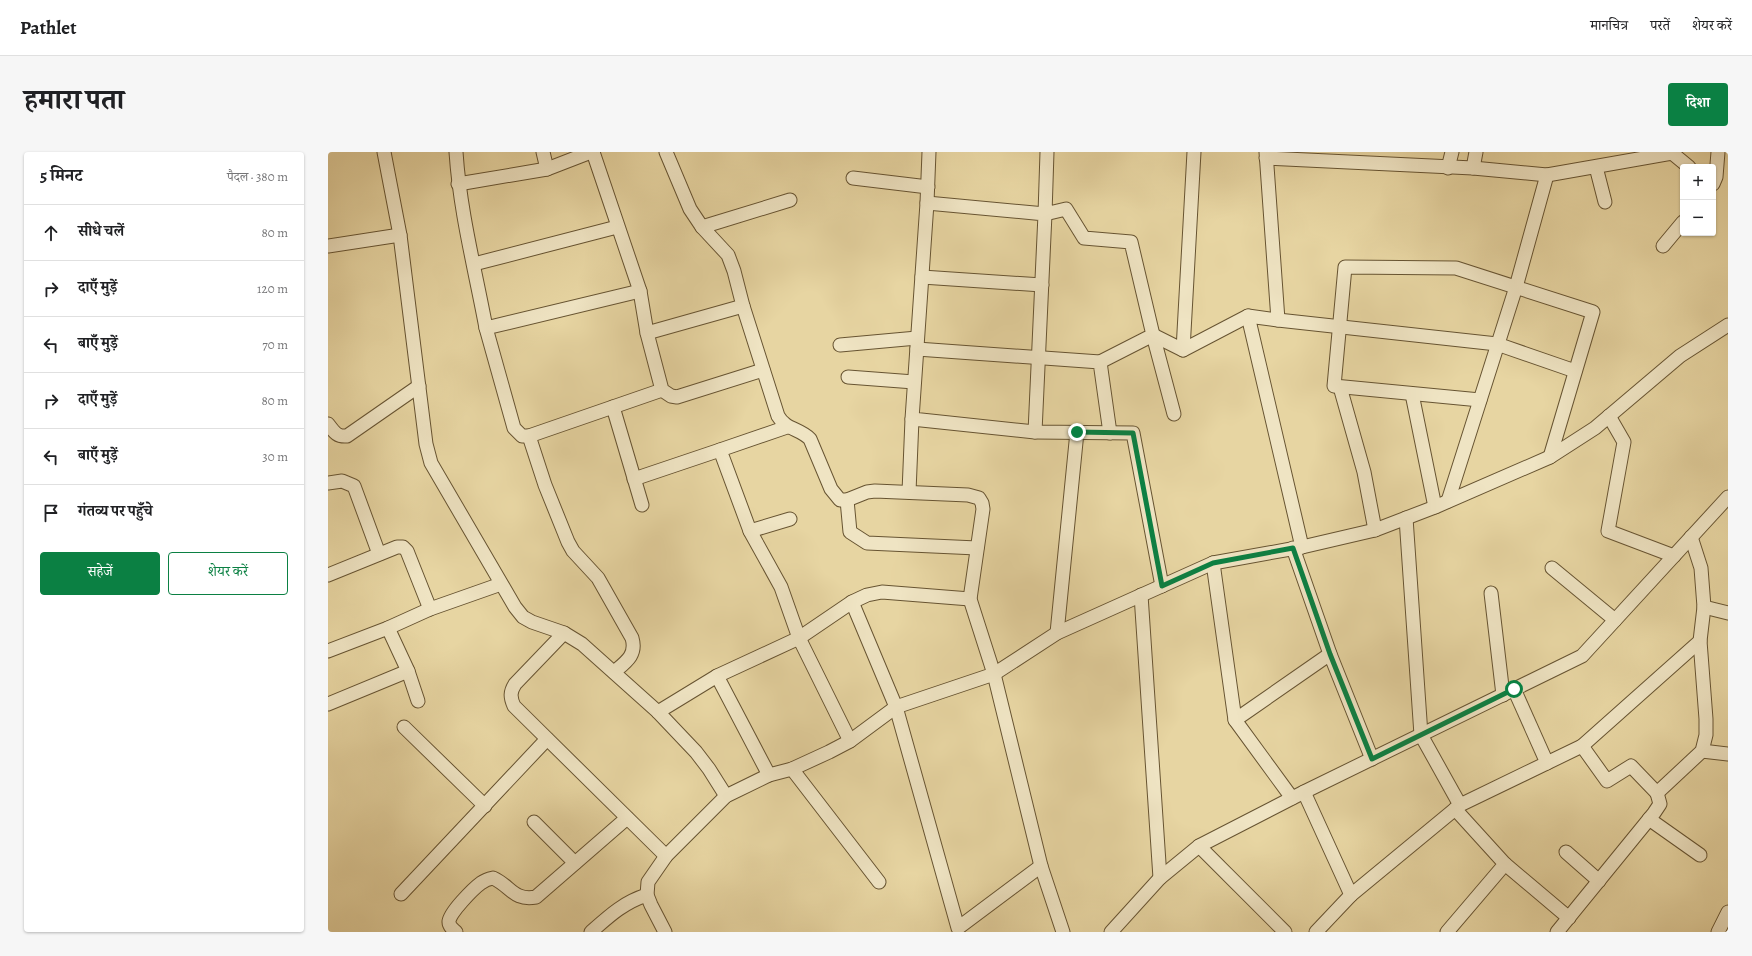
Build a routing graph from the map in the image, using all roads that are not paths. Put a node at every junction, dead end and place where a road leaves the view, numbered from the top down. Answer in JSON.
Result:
{"nodes":[{"id":1,"x":384,"y":152,"type":"edge"},
{"id":2,"x":456,"y":152,"type":"edge"},
{"id":3,"x":543,"y":152,"type":"edge"},
{"id":4,"x":592,"y":152,"type":"edge"},
{"id":5,"x":666,"y":152,"type":"edge"},
{"id":6,"x":929,"y":152,"type":"edge"},
{"id":7,"x":1047,"y":152,"type":"edge"},
{"id":8,"x":1194,"y":152,"type":"edge"},
{"id":9,"x":1452,"y":152,"type":"edge"},
{"id":10,"x":1476,"y":152,"type":"edge"},
{"id":11,"x":1671,"y":152,"type":"edge"},
{"id":12,"x":1718,"y":152,"type":"edge"},
{"id":13,"x":1266,"y":155,"type":"edge"},
{"id":14,"x":1685,"y":164,"type":"edge"},
{"id":15,"x":1596,"y":167,"type":"junction"},
{"id":16,"x":1448,"y":168,"type":"junction"},
{"id":17,"x":1473,"y":168,"type":"junction"},
{"id":18,"x":547,"y":169,"type":"junction"},
{"id":19,"x":1547,"y":175,"type":"junction"},
{"id":20,"x":1716,"y":177,"type":"edge"},
{"id":21,"x":853,"y":178,"type":"dead end"},
{"id":22,"x":458,"y":184,"type":"junction"},
{"id":23,"x":928,"y":187,"type":"junction"},
{"id":24,"x":790,"y":200,"type":"dead end"},
{"id":25,"x":1605,"y":202,"type":"dead end"},
{"id":26,"x":927,"y":204,"type":"junction"},
{"id":27,"x":1045,"y":214,"type":"junction"},
{"id":28,"x":1680,"y":226,"type":"edge"},
{"id":29,"x":617,"y":227,"type":"junction"},
{"id":30,"x":702,"y":227,"type":"junction"},
{"id":31,"x":400,"y":235,"type":"junction"},
{"id":32,"x":328,"y":246,"type":"edge"},
{"id":33,"x":1663,"y":246,"type":"dead end"},
{"id":34,"x":474,"y":264,"type":"junction"},
{"id":35,"x":922,"y":277,"type":"junction"},
{"id":36,"x":1042,"y":285,"type":"junction"},
{"id":37,"x":1516,"y":287,"type":"junction"},
{"id":38,"x":640,"y":291,"type":"junction"},
{"id":39,"x":742,"y":306,"type":"junction"},
{"id":40,"x":1248,"y":316,"type":"junction"},
{"id":41,"x":1278,"y":320,"type":"junction"},
{"id":42,"x":1728,"y":325,"type":"edge"},
{"id":43,"x":1339,"y":327,"type":"junction"},
{"id":44,"x":486,"y":328,"type":"junction"},
{"id":45,"x":647,"y":333,"type":"junction"},
{"id":46,"x":1153,"y":335,"type":"junction"},
{"id":47,"x":917,"y":344,"type":"junction"},
{"id":48,"x":1497,"y":344,"type":"junction"},
{"id":49,"x":840,"y":345,"type":"dead end"},
{"id":50,"x":1183,"y":350,"type":"junction"},
{"id":51,"x":1038,"y":358,"type":"junction"},
{"id":52,"x":1100,"y":362,"type":"junction"},
{"id":53,"x":763,"y":370,"type":"junction"},
{"id":54,"x":1575,"y":371,"type":"junction"},
{"id":55,"x":848,"y":377,"type":"dead end"},
{"id":56,"x":914,"y":382,"type":"junction"},
{"id":57,"x":419,"y":386,"type":"junction"},
{"id":58,"x":1340,"y":387,"type":"junction"},
{"id":59,"x":662,"y":390,"type":"junction"},
{"id":60,"x":1412,"y":394,"type":"junction"},
{"id":61,"x":1480,"y":400,"type":"junction"},
{"id":62,"x":613,"y":407,"type":"junction"},
{"id":63,"x":1174,"y":414,"type":"dead end"},
{"id":64,"x":1609,"y":416,"type":"junction"},
{"id":65,"x":912,"y":419,"type":"junction"},
{"id":66,"x":328,"y":424,"type":"edge"},
{"id":67,"x":787,"y":427,"type":"junction"},
{"id":68,"x":1036,"y":432,"type":"junction"},
{"id":69,"x":1077,"y":432,"type":"junction"},
{"id":70,"x":1110,"y":433,"type":"junction"},
{"id":71,"x":529,"y":436,"type":"junction"},
{"id":72,"x":720,"y":450,"type":"junction"},
{"id":73,"x":1550,"y":457,"type":"junction"},
{"id":74,"x":634,"y":479,"type":"junction"},
{"id":75,"x":328,"y":483,"type":"edge"},
{"id":76,"x":909,"y":492,"type":"junction"},
{"id":77,"x":1728,"y":497,"type":"edge"},
{"id":78,"x":847,"y":500,"type":"junction"},
{"id":79,"x":1448,"y":501,"type":"junction"},
{"id":80,"x":642,"y":505,"type":"dead end"},
{"id":81,"x":1435,"y":507,"type":"junction"},
{"id":82,"x":1406,"y":518,"type":"junction"},
{"id":83,"x":790,"y":519,"type":"dead end"},
{"id":84,"x":1375,"y":530,"type":"junction"},
{"id":85,"x":750,"y":531,"type":"junction"},
{"id":86,"x":1692,"y":537,"type":"junction"},
{"id":87,"x":977,"y":548,"type":"junction"},
{"id":88,"x":1297,"y":548,"type":"junction"},
{"id":89,"x":379,"y":554,"type":"junction"},
{"id":90,"x":1674,"y":556,"type":"junction"},
{"id":91,"x":1213,"y":563,"type":"junction"},
{"id":92,"x":1552,"y":568,"type":"dead end"},
{"id":93,"x":328,"y":575,"type":"edge"},
{"id":94,"x":501,"y":584,"type":"junction"},
{"id":95,"x":1162,"y":586,"type":"junction"},
{"id":96,"x":1491,"y":594,"type":"dead end"},
{"id":97,"x":1142,"y":595,"type":"junction"},
{"id":98,"x":970,"y":599,"type":"junction"},
{"id":99,"x":852,"y":602,"type":"junction"},
{"id":100,"x":1704,"y":607,"type":"junction"},
{"id":101,"x":430,"y":609,"type":"junction"},
{"id":102,"x":1728,"y":613,"type":"edge"},
{"id":103,"x":1616,"y":620,"type":"junction"},
{"id":104,"x":388,"y":628,"type":"junction"},
{"id":105,"x":1057,"y":632,"type":"junction"},
{"id":106,"x":564,"y":633,"type":"junction"},
{"id":107,"x":799,"y":638,"type":"junction"},
{"id":108,"x":1700,"y":641,"type":"junction"},
{"id":109,"x":328,"y":651,"type":"edge"},
{"id":110,"x":1330,"y":654,"type":"junction"},
{"id":111,"x":408,"y":671,"type":"junction"},
{"id":112,"x":614,"y":672,"type":"junction"},
{"id":113,"x":994,"y":674,"type":"junction"},
{"id":114,"x":717,"y":676,"type":"junction"},
{"id":115,"x":1509,"y":692,"type":"junction"},
{"id":116,"x":418,"y":701,"type":"dead end"},
{"id":117,"x":328,"y":704,"type":"edge"},
{"id":118,"x":896,"y":707,"type":"junction"},
{"id":119,"x":658,"y":712,"type":"junction"},
{"id":120,"x":1235,"y":720,"type":"junction"},
{"id":121,"x":404,"y":727,"type":"dead end"},
{"id":122,"x":1421,"y":735,"type":"junction"},
{"id":123,"x":547,"y":739,"type":"junction"},
{"id":124,"x":850,"y":741,"type":"junction"},
{"id":125,"x":1582,"y":746,"type":"junction"},
{"id":126,"x":1702,"y":751,"type":"junction"},
{"id":127,"x":1728,"y":754,"type":"edge"},
{"id":128,"x":1372,"y":759,"type":"junction"},
{"id":129,"x":1547,"y":763,"type":"junction"},
{"id":130,"x":792,"y":769,"type":"junction"},
{"id":131,"x":769,"y":775,"type":"junction"},
{"id":132,"x":1304,"y":792,"type":"junction"},
{"id":133,"x":1657,"y":793,"type":"junction"},
{"id":134,"x":726,"y":796,"type":"junction"},
{"id":135,"x":1292,"y":798,"type":"junction"},
{"id":136,"x":484,"y":806,"type":"junction"},
{"id":137,"x":1458,"y":807,"type":"junction"},
{"id":138,"x":627,"y":818,"type":"junction"},
{"id":139,"x":1649,"y":819,"type":"junction"},
{"id":140,"x":534,"y":822,"type":"dead end"},
{"id":141,"x":1199,"y":846,"type":"junction"},
{"id":142,"x":1566,"y":852,"type":"dead end"},
{"id":143,"x":1700,"y":855,"type":"dead end"},
{"id":144,"x":666,"y":856,"type":"junction"},
{"id":145,"x":575,"y":863,"type":"junction"},
{"id":146,"x":1505,"y":864,"type":"junction"},
{"id":147,"x":1041,"y":866,"type":"junction"},
{"id":148,"x":1160,"y":878,"type":"junction"},
{"id":149,"x":1599,"y":881,"type":"junction"},
{"id":150,"x":879,"y":882,"type":"dead end"},
{"id":151,"x":401,"y":894,"type":"dead end"},
{"id":152,"x":647,"y":895,"type":"junction"},
{"id":153,"x":1351,"y":895,"type":"junction"},
{"id":154,"x":1728,"y":912,"type":"edge"},
{"id":155,"x":1569,"y":918,"type":"junction"},
{"id":156,"x":956,"y":930,"type":"edge"},
{"id":157,"x":456,"y":932,"type":"edge"},
{"id":158,"x":591,"y":932,"type":"edge"},
{"id":159,"x":665,"y":932,"type":"edge"},
{"id":160,"x":1063,"y":932,"type":"edge"},
{"id":161,"x":1111,"y":932,"type":"edge"},
{"id":162,"x":1285,"y":932,"type":"edge"},
{"id":163,"x":1316,"y":932,"type":"edge"},
{"id":164,"x":1447,"y":932,"type":"edge"},
{"id":165,"x":1558,"y":932,"type":"edge"},
{"id":166,"x":1718,"y":932,"type":"edge"}],
"edges":[{"from":1,"to":31,"type":"street"},
{"from":2,"to":22,"type":"street"},
{"from":3,"to":18,"type":"street"},
{"from":4,"to":18,"type":"street"},
{"from":4,"to":29,"type":"street"},
{"from":5,"to":30,"type":"street"},
{"from":6,"to":23,"type":"street"},
{"from":7,"to":27,"type":"street"},
{"from":8,"to":50,"type":"street"},
{"from":9,"to":16,"type":"street"},
{"from":10,"to":17,"type":"street"},
{"from":11,"to":14,"type":"street"},
{"from":11,"to":15,"type":"street"},
{"from":12,"to":20,"type":"street"},
{"from":13,"to":16,"type":"street"},
{"from":13,"to":41,"type":"street"},
{"from":15,"to":19,"type":"street"},
{"from":15,"to":25,"type":"street"},
{"from":16,"to":17,"type":"street"},
{"from":17,"to":19,"type":"street"},
{"from":18,"to":22,"type":"street"},
{"from":19,"to":37,"type":"street"},
{"from":21,"to":23,"type":"street"},
{"from":22,"to":34,"type":"street"},
{"from":23,"to":26,"type":"street"},
{"from":24,"to":30,"type":"street"},
{"from":26,"to":27,"type":"street"},
{"from":26,"to":35,"type":"street"},
{"from":27,"to":36,"type":"street"},
{"from":27,"to":46,"type":"street"},
{"from":28,"to":33,"type":"street"},
{"from":29,"to":34,"type":"street"},
{"from":29,"to":38,"type":"street"},
{"from":30,"to":39,"type":"street"},
{"from":31,"to":32,"type":"street"},
{"from":31,"to":57,"type":"street"},
{"from":34,"to":44,"type":"street"},
{"from":35,"to":36,"type":"street"},
{"from":35,"to":47,"type":"street"},
{"from":36,"to":51,"type":"street"},
{"from":37,"to":43,"type":"street"},
{"from":37,"to":48,"type":"street"},
{"from":37,"to":54,"type":"street"},
{"from":38,"to":44,"type":"street"},
{"from":38,"to":45,"type":"street"},
{"from":39,"to":45,"type":"street"},
{"from":39,"to":53,"type":"street"},
{"from":40,"to":41,"type":"street"},
{"from":40,"to":50,"type":"street"},
{"from":40,"to":88,"type":"street"},
{"from":41,"to":43,"type":"street"},
{"from":42,"to":64,"type":"street"},
{"from":43,"to":48,"type":"street"},
{"from":43,"to":58,"type":"street"},
{"from":44,"to":71,"type":"street"},
{"from":45,"to":59,"type":"street"},
{"from":46,"to":50,"type":"street"},
{"from":46,"to":52,"type":"street"},
{"from":46,"to":63,"type":"street"},
{"from":47,"to":49,"type":"street"},
{"from":47,"to":51,"type":"street"},
{"from":47,"to":56,"type":"street"},
{"from":48,"to":54,"type":"street"},
{"from":48,"to":61,"type":"street"},
{"from":51,"to":52,"type":"street"},
{"from":51,"to":68,"type":"street"},
{"from":52,"to":70,"type":"street"},
{"from":53,"to":59,"type":"street"},
{"from":53,"to":67,"type":"street"},
{"from":54,"to":73,"type":"street"},
{"from":55,"to":56,"type":"street"},
{"from":56,"to":65,"type":"street"},
{"from":57,"to":66,"type":"street"},
{"from":57,"to":94,"type":"street"},
{"from":58,"to":60,"type":"street"},
{"from":58,"to":84,"type":"street"},
{"from":59,"to":62,"type":"street"},
{"from":60,"to":61,"type":"street"},
{"from":60,"to":81,"type":"street"},
{"from":61,"to":79,"type":"street"},
{"from":62,"to":71,"type":"street"},
{"from":62,"to":74,"type":"street"},
{"from":64,"to":73,"type":"street"},
{"from":64,"to":90,"type":"street"},
{"from":65,"to":68,"type":"street"},
{"from":65,"to":76,"type":"street"},
{"from":67,"to":72,"type":"street"},
{"from":67,"to":78,"type":"street"},
{"from":68,"to":69,"type":"street"},
{"from":69,"to":70,"type":"street"},
{"from":69,"to":105,"type":"street"},
{"from":70,"to":95,"type":"street"},
{"from":71,"to":112,"type":"street"},
{"from":72,"to":74,"type":"street"},
{"from":72,"to":85,"type":"street"},
{"from":73,"to":79,"type":"street"},
{"from":74,"to":80,"type":"street"},
{"from":75,"to":89,"type":"street"},
{"from":76,"to":78,"type":"street"},
{"from":76,"to":87,"type":"street"},
{"from":77,"to":86,"type":"street"},
{"from":78,"to":87,"type":"street"},
{"from":79,"to":81,"type":"street"},
{"from":81,"to":82,"type":"street"},
{"from":82,"to":84,"type":"street"},
{"from":82,"to":122,"type":"street"},
{"from":83,"to":85,"type":"street"},
{"from":84,"to":88,"type":"street"},
{"from":85,"to":107,"type":"street"},
{"from":86,"to":90,"type":"street"},
{"from":86,"to":100,"type":"street"},
{"from":87,"to":98,"type":"street"},
{"from":88,"to":91,"type":"street"},
{"from":88,"to":110,"type":"street"},
{"from":89,"to":93,"type":"street"},
{"from":89,"to":101,"type":"street"},
{"from":90,"to":103,"type":"street"},
{"from":91,"to":95,"type":"street"},
{"from":91,"to":120,"type":"street"},
{"from":92,"to":103,"type":"street"},
{"from":94,"to":101,"type":"street"},
{"from":94,"to":106,"type":"street"},
{"from":95,"to":97,"type":"street"},
{"from":96,"to":115,"type":"street"},
{"from":97,"to":105,"type":"street"},
{"from":97,"to":148,"type":"street"},
{"from":98,"to":99,"type":"street"},
{"from":98,"to":113,"type":"street"},
{"from":99,"to":107,"type":"street"},
{"from":99,"to":118,"type":"street"},
{"from":100,"to":102,"type":"street"},
{"from":100,"to":108,"type":"street"},
{"from":101,"to":104,"type":"street"},
{"from":103,"to":115,"type":"street"},
{"from":104,"to":109,"type":"street"},
{"from":104,"to":111,"type":"street"},
{"from":105,"to":113,"type":"street"},
{"from":106,"to":112,"type":"street"},
{"from":106,"to":123,"type":"street"},
{"from":107,"to":114,"type":"street"},
{"from":107,"to":124,"type":"street"},
{"from":108,"to":125,"type":"street"},
{"from":108,"to":126,"type":"street"},
{"from":110,"to":120,"type":"street"},
{"from":110,"to":128,"type":"street"},
{"from":111,"to":116,"type":"street"},
{"from":111,"to":117,"type":"street"},
{"from":112,"to":119,"type":"street"},
{"from":113,"to":118,"type":"street"},
{"from":113,"to":147,"type":"street"},
{"from":114,"to":119,"type":"street"},
{"from":114,"to":131,"type":"street"},
{"from":115,"to":122,"type":"street"},
{"from":115,"to":129,"type":"street"},
{"from":118,"to":124,"type":"street"},
{"from":118,"to":156,"type":"street"},
{"from":119,"to":134,"type":"street"},
{"from":120,"to":135,"type":"street"},
{"from":121,"to":136,"type":"street"},
{"from":122,"to":128,"type":"street"},
{"from":122,"to":137,"type":"street"},
{"from":123,"to":136,"type":"street"},
{"from":123,"to":138,"type":"street"},
{"from":124,"to":130,"type":"street"},
{"from":125,"to":129,"type":"street"},
{"from":125,"to":133,"type":"street"},
{"from":126,"to":127,"type":"street"},
{"from":126,"to":133,"type":"street"},
{"from":128,"to":132,"type":"street"},
{"from":129,"to":137,"type":"street"},
{"from":130,"to":131,"type":"street"},
{"from":130,"to":150,"type":"street"},
{"from":131,"to":134,"type":"street"},
{"from":132,"to":135,"type":"street"},
{"from":132,"to":153,"type":"street"},
{"from":133,"to":139,"type":"street"},
{"from":134,"to":144,"type":"street"},
{"from":135,"to":141,"type":"street"},
{"from":136,"to":151,"type":"street"},
{"from":137,"to":146,"type":"street"},
{"from":137,"to":153,"type":"street"},
{"from":138,"to":144,"type":"street"},
{"from":138,"to":145,"type":"street"},
{"from":139,"to":143,"type":"street"},
{"from":139,"to":149,"type":"street"},
{"from":140,"to":145,"type":"street"},
{"from":141,"to":148,"type":"street"},
{"from":141,"to":162,"type":"street"},
{"from":142,"to":149,"type":"street"},
{"from":144,"to":152,"type":"street"},
{"from":145,"to":157,"type":"street"},
{"from":146,"to":155,"type":"street"},
{"from":146,"to":164,"type":"street"},
{"from":147,"to":156,"type":"street"},
{"from":147,"to":160,"type":"street"},
{"from":148,"to":161,"type":"street"},
{"from":149,"to":155,"type":"street"},
{"from":152,"to":158,"type":"street"},
{"from":152,"to":159,"type":"street"},
{"from":153,"to":163,"type":"street"},
{"from":154,"to":166,"type":"street"},
{"from":155,"to":165,"type":"street"}]}
